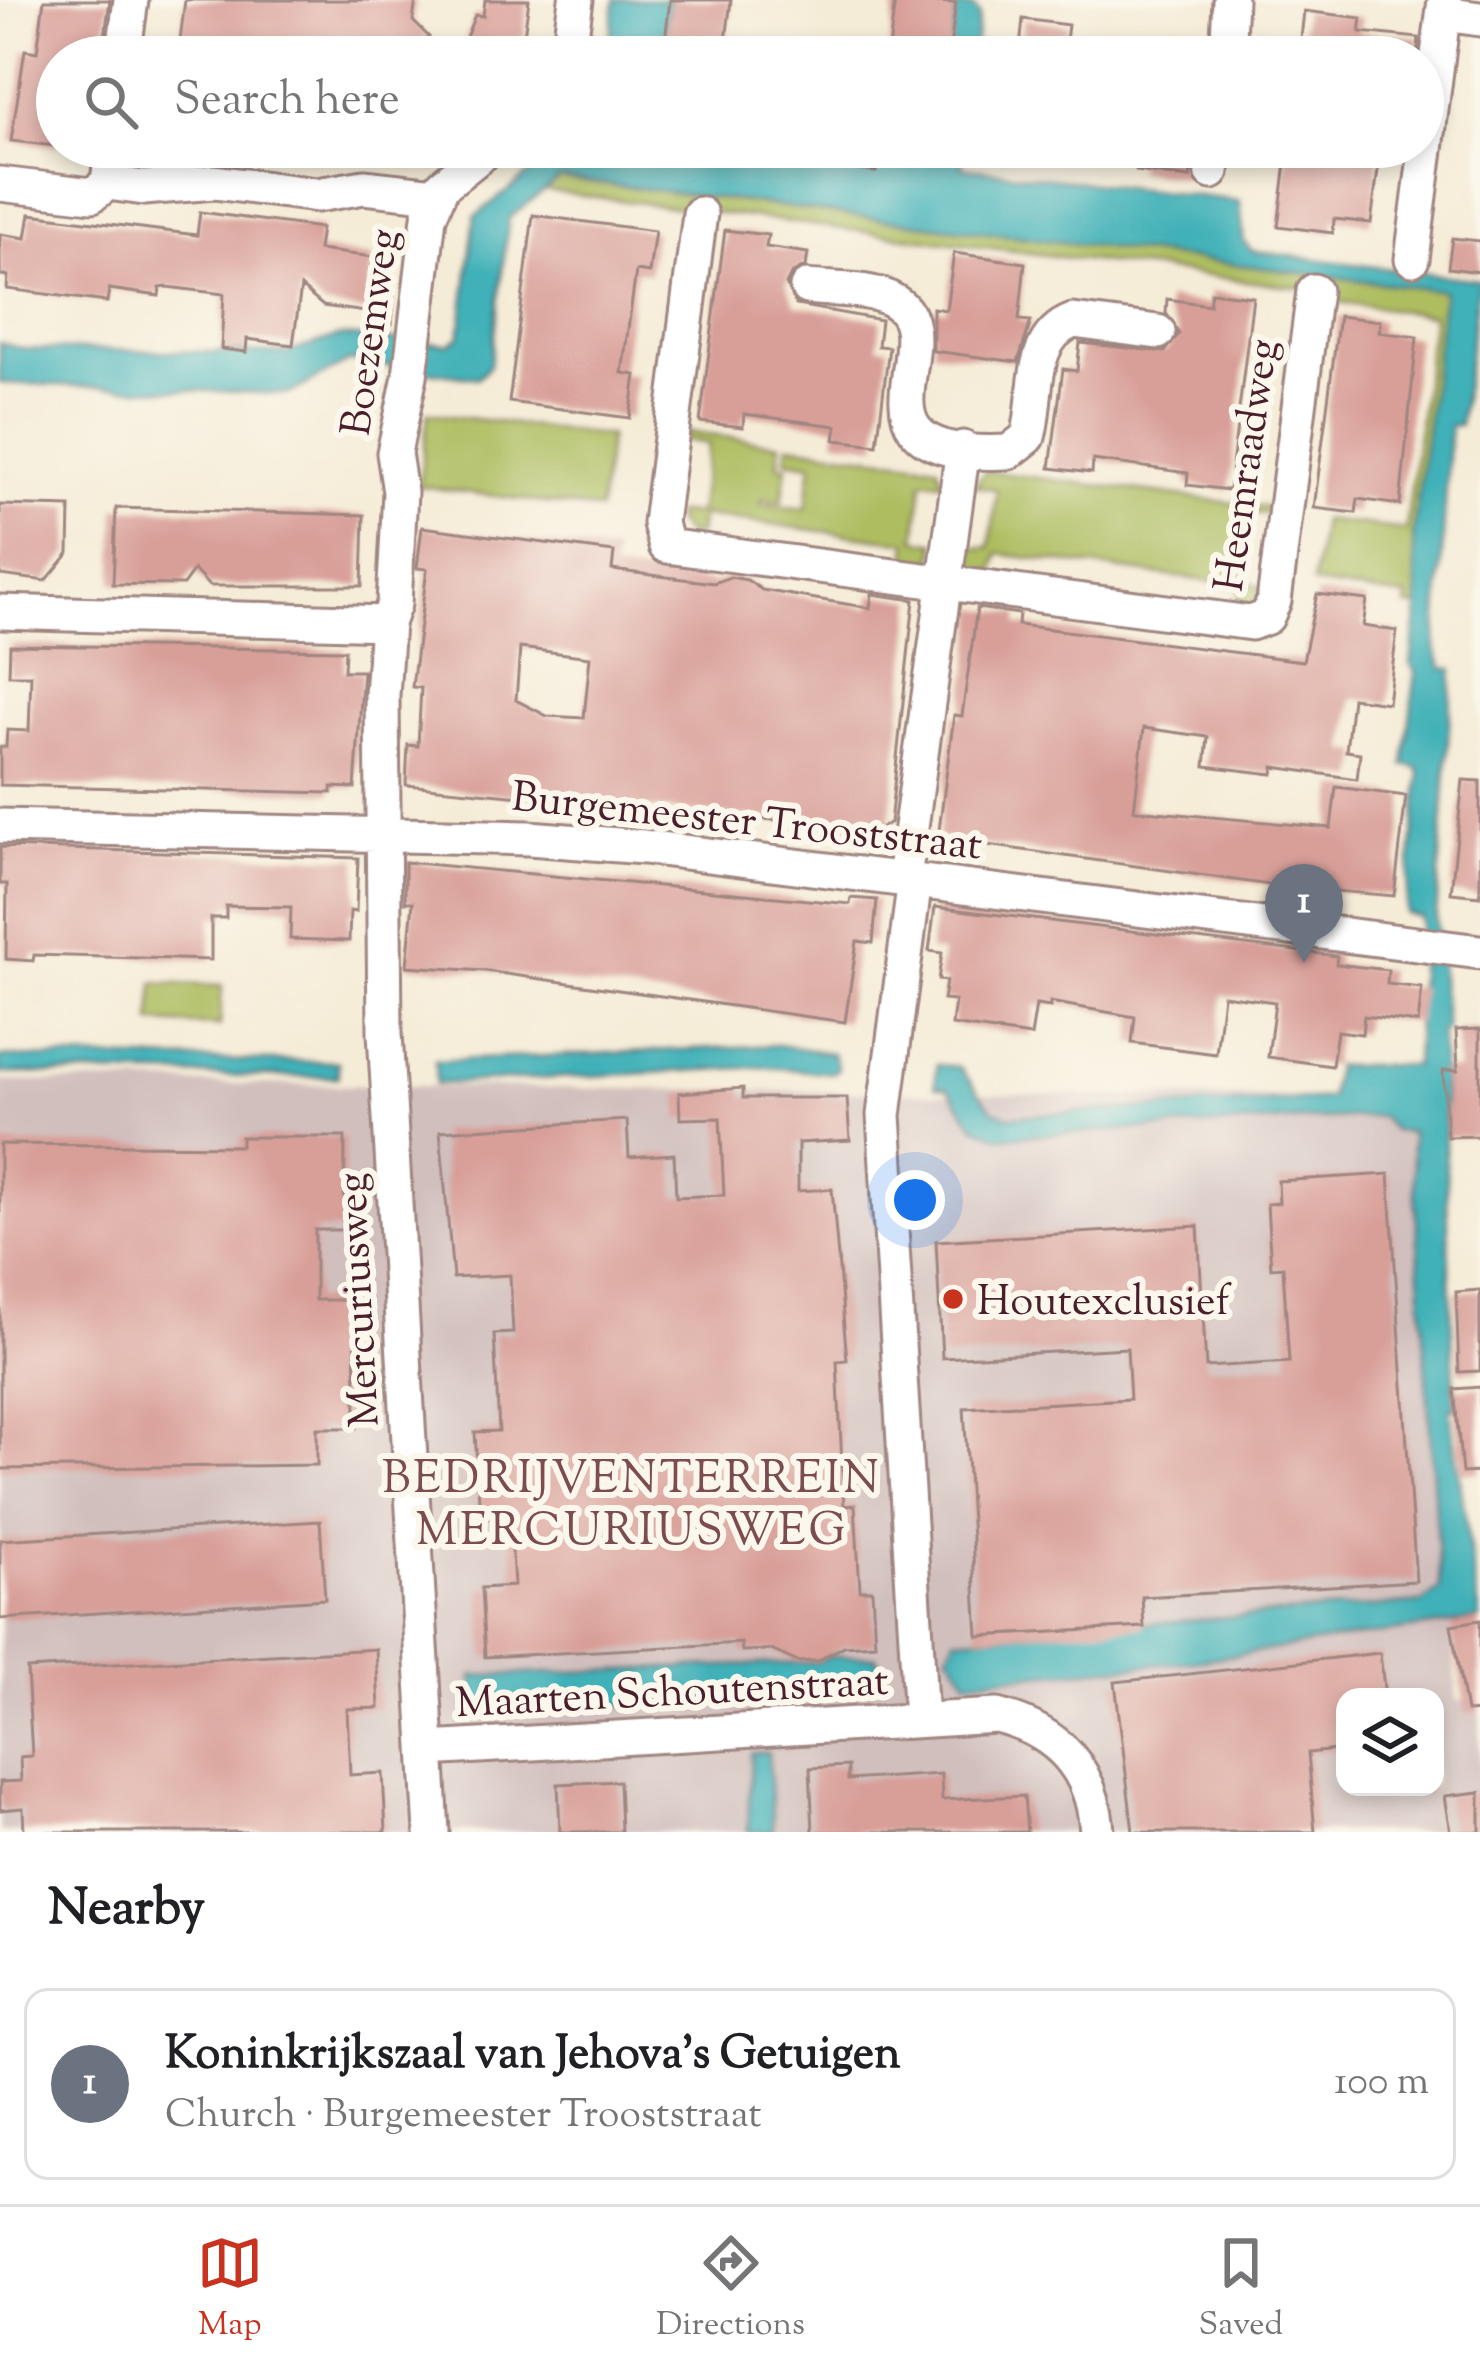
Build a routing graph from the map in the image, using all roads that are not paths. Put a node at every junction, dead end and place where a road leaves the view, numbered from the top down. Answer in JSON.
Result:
{"nodes":[{"id":1,"x":131,"y":0,"type":"edge"},
{"id":2,"x":576,"y":0,"type":"edge"},
{"id":3,"x":1230,"y":0,"type":"edge"},
{"id":4,"x":1444,"y":7,"type":"edge"},
{"id":5,"x":1480,"y":19,"type":"edge"},
{"id":6,"x":126,"y":36,"type":"edge"},
{"id":7,"x":571,"y":36,"type":"edge"},
{"id":8,"x":1228,"y":36,"type":"edge"},
{"id":9,"x":110,"y":168,"type":"edge"},
{"id":10,"x":467,"y":168,"type":"edge"},
{"id":11,"x":1424,"y":168,"type":"edge"},
{"id":12,"x":0,"y":184,"type":"edge"},
{"id":13,"x":108,"y":184,"type":"junction"},
{"id":14,"x":435,"y":196,"type":"junction"},
{"id":15,"x":700,"y":214,"type":"dead end"},
{"id":16,"x":1412,"y":259,"type":"dead end"},
{"id":17,"x":807,"y":287,"type":"dead end"},
{"id":18,"x":1314,"y":291,"type":"dead end"},
{"id":19,"x":1158,"y":332,"type":"dead end"},
{"id":20,"x":963,"y":448,"type":"junction"},
{"id":21,"x":947,"y":584,"type":"junction"},
{"id":22,"x":0,"y":612,"type":"edge"},
{"id":23,"x":387,"y":623,"type":"junction"},
{"id":24,"x":0,"y":826,"type":"edge"},
{"id":25,"x":383,"y":834,"type":"junction"},
{"id":26,"x":909,"y":879,"type":"junction"},
{"id":27,"x":1480,"y":952,"type":"edge"},
{"id":28,"x":921,"y":1720,"type":"junction"},
{"id":29,"x":428,"y":1749,"type":"junction"},
{"id":30,"x":432,"y":1832,"type":"edge"},
{"id":31,"x":1097,"y":1832,"type":"edge"}],
"edges":[{"from":1,"to":6,"type":"street"},
{"from":2,"to":7,"type":"street"},
{"from":3,"to":8,"type":"street"},
{"from":4,"to":5,"type":"street"},
{"from":9,"to":13,"type":"street"},
{"from":10,"to":14,"type":"street"},
{"from":11,"to":16,"type":"street"},
{"from":12,"to":13,"type":"street"},
{"from":13,"to":14,"type":"street"},
{"from":14,"to":23,"type":"street","name":"Boezemweg"},
{"from":15,"to":21,"type":"street","name":"Heemraadweg"},
{"from":17,"to":20,"type":"street"},
{"from":18,"to":21,"type":"street","name":"Heemraadweg"},
{"from":19,"to":20,"type":"street"},
{"from":20,"to":21,"type":"street"},
{"from":21,"to":26,"type":"street"},
{"from":22,"to":23,"type":"street"},
{"from":23,"to":25,"type":"street","name":"Boezemweg"},
{"from":24,"to":25,"type":"street","name":"Burgemeester Trooststraat"},
{"from":25,"to":26,"type":"street","name":"Burgemeester Trooststraat"},
{"from":25,"to":29,"type":"street","name":"Mercuriusweg"},
{"from":26,"to":27,"type":"street","name":"Burgemeester Trooststraat"},
{"from":26,"to":28,"type":"street","name":"Maarten Schoutenstraat"},
{"from":28,"to":29,"type":"street","name":"Maarten Schoutenstraat"},
{"from":28,"to":31,"type":"street","name":"Maarten Schoutenstraat"},
{"from":29,"to":30,"type":"street","name":"Mercuriusweg"}]}
